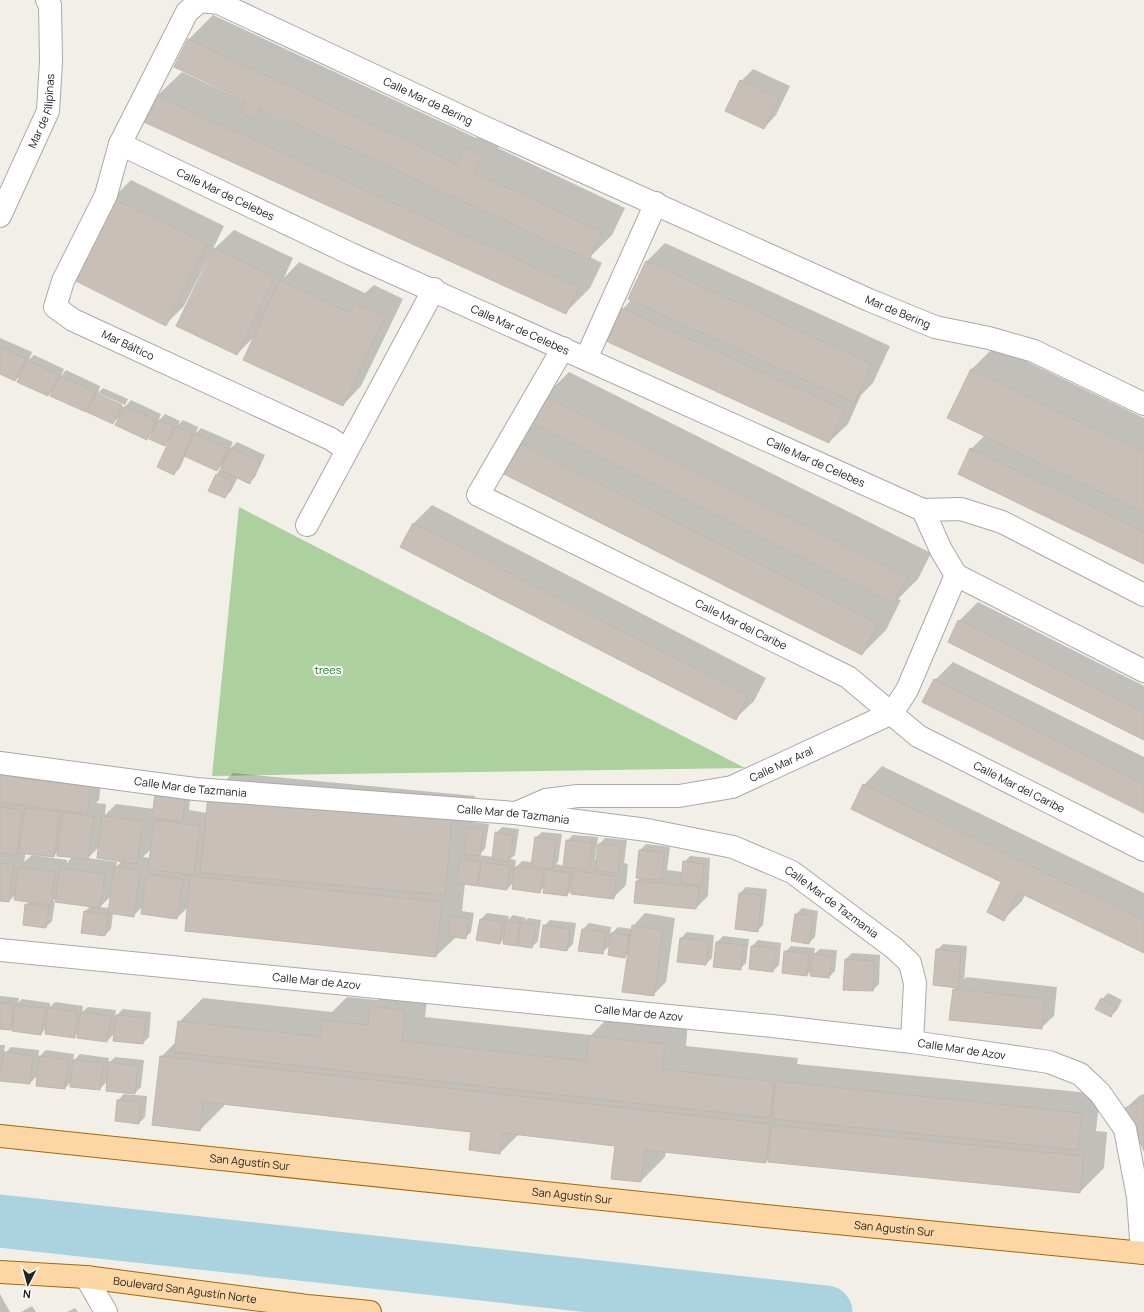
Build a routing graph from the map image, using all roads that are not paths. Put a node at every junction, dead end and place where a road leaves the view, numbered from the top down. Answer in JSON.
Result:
{"nodes":[{"id":1,"x":47,"y":0,"type":"edge"},
{"id":2,"x":200,"y":1,"type":"joint"},
{"id":3,"x":120,"y":144,"type":"junction"},
{"id":4,"x":656,"y":203,"type":"junction"},
{"id":5,"x":0,"y":216,"type":"edge"},
{"id":6,"x":434,"y":289,"type":"junction"},
{"id":7,"x":563,"y":348,"type":"junction"},
{"id":8,"x":586,"y":359,"type":"junction"},
{"id":9,"x":1144,"y":404,"type":"edge"},
{"id":10,"x":347,"y":450,"type":"junction"},
{"id":11,"x":923,"y":510,"type":"junction"},
{"id":12,"x":307,"y":525,"type":"dead end"},
{"id":13,"x":956,"y":575,"type":"junction"},
{"id":14,"x":1144,"y":595,"type":"edge"},
{"id":15,"x":1144,"y":671,"type":"edge"},
{"id":16,"x":892,"y":713,"type":"junction"},
{"id":17,"x":0,"y":763,"type":"edge"},
{"id":18,"x":515,"y":813,"type":"junction"},
{"id":19,"x":1144,"y":850,"type":"edge"},
{"id":20,"x":0,"y":950,"type":"edge"},
{"id":21,"x":912,"y":1042,"type":"junction"},
{"id":22,"x":0,"y":1136,"type":"edge"},
{"id":23,"x":1143,"y":1253,"type":"edge"},
{"id":24,"x":0,"y":1272,"type":"edge"},
{"id":25,"x":86,"y":1277,"type":"junction"},
{"id":26,"x":308,"y":1309,"type":"edge"},
{"id":27,"x":106,"y":1312,"type":"edge"},
{"id":28,"x":370,"y":1312,"type":"edge"}],
"edges":[{"from":1,"to":5,"type":"street","name":"Mar de Filipinas"},
{"from":2,"to":3,"type":"street","name":"Mar Báltico"},
{"from":2,"to":4,"type":"street","name":"Calle Mar de Bering"},
{"from":3,"to":6,"type":"street","name":"Calle Mar de Celebes"},
{"from":3,"to":10,"type":"street","name":"Mar Báltico"},
{"from":4,"to":8,"type":"street"},
{"from":4,"to":9,"type":"street","name":"Mar de Bering"},
{"from":6,"to":7,"type":"street","name":"Calle Mar de Celebes"},
{"from":6,"to":10,"type":"street"},
{"from":7,"to":8,"type":"street","name":"Calle Mar de Celebes"},
{"from":7,"to":16,"type":"street","name":"Calle Mar del Caribe"},
{"from":8,"to":11,"type":"street","name":"Calle Mar de Celebes"},
{"from":10,"to":12,"type":"street"},
{"from":11,"to":13,"type":"street"},
{"from":11,"to":14,"type":"street","name":"Calle Mar de Celebes"},
{"from":13,"to":15,"type":"street"},
{"from":13,"to":16,"type":"street"},
{"from":16,"to":18,"type":"street","name":"Calle Mar Aral"},
{"from":16,"to":19,"type":"street","name":"Calle Mar del Caribe"},
{"from":17,"to":18,"type":"street","name":"Calle Mar de Tazmania"},
{"from":18,"to":21,"type":"street","name":"Calle Mar de Tazmania"},
{"from":20,"to":21,"type":"street","name":"Calle Mar de Azov"},
{"from":21,"to":23,"type":"street","name":"Calle Mar de Azov"},
{"from":22,"to":23,"type":"main road","name":"San Agustín Sur"},
{"from":24,"to":25,"type":"main road","name":"Boulevard San Agustín Norte"},
{"from":25,"to":26,"type":"main road","name":"Boulevard San Agustín Norte"},
{"from":25,"to":27,"type":"street"},
{"from":26,"to":28,"type":"main road","name":"Boulevard San Agustín Norte"}]}
